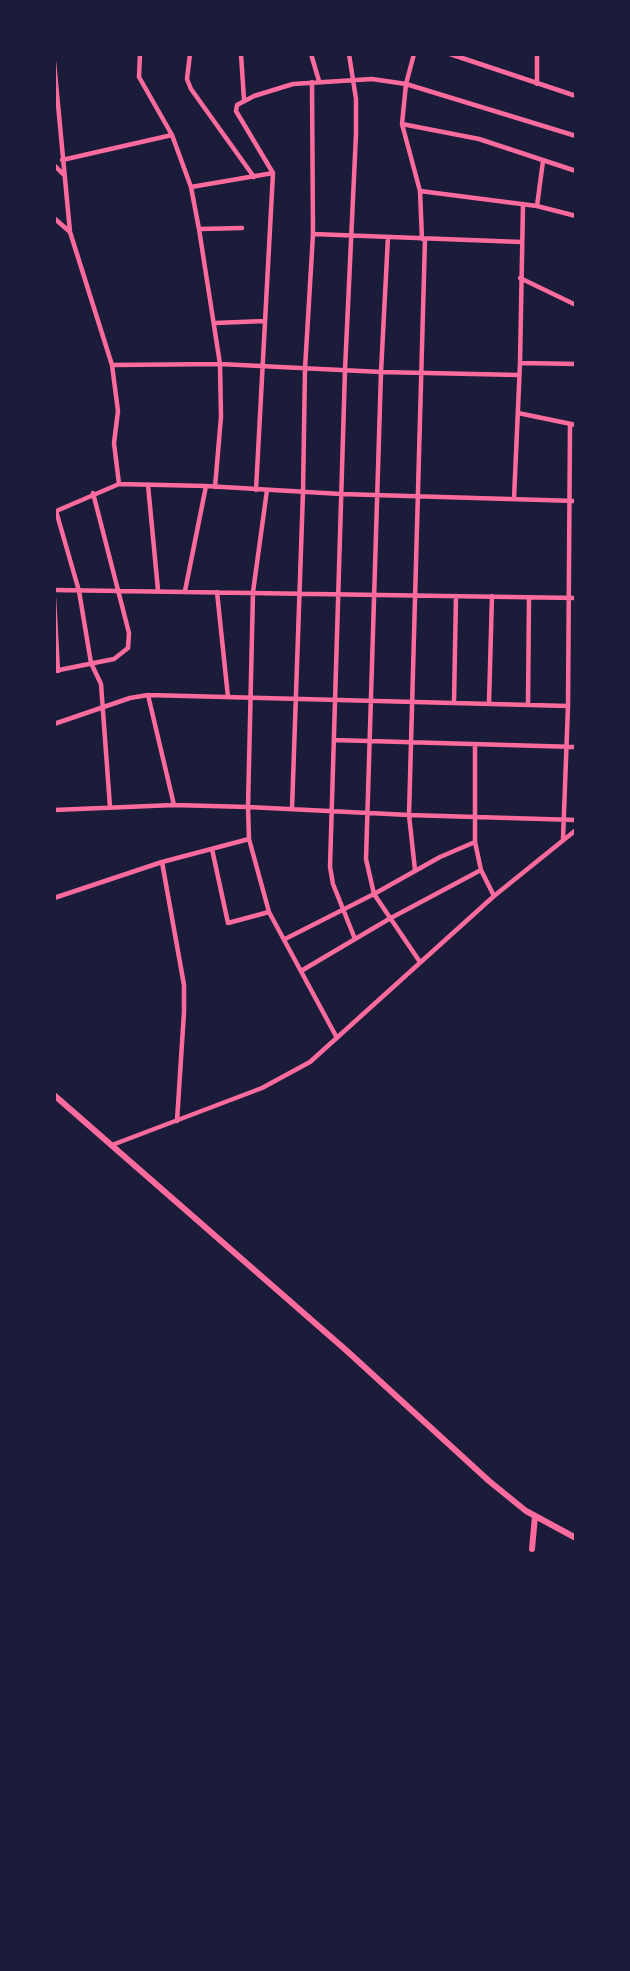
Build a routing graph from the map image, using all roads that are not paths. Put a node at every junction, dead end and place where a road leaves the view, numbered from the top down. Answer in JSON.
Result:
{"nodes":[{"id":1,"x":140,"y":54,"type":"edge"},
{"id":2,"x":190,"y":54,"type":"edge"},
{"id":3,"x":241,"y":54,"type":"edge"},
{"id":4,"x":311,"y":54,"type":"edge"},
{"id":5,"x":349,"y":54,"type":"edge"},
{"id":6,"x":414,"y":54,"type":"edge"},
{"id":7,"x":450,"y":54,"type":"edge"},
{"id":8,"x":475,"y":54,"type":"edge"},
{"id":9,"x":537,"y":54,"type":"edge"},
{"id":10,"x":474,"y":61,"type":"junction"},
{"id":11,"x":54,"y":62,"type":"edge"},
{"id":12,"x":353,"y":79,"type":"junction"},
{"id":13,"x":319,"y":81,"type":"junction"},
{"id":14,"x":312,"y":82,"type":"junction"},
{"id":15,"x":406,"y":84,"type":"junction"},
{"id":16,"x":537,"y":84,"type":"junction"},
{"id":17,"x":576,"y":96,"type":"edge"},
{"id":18,"x":244,"y":100,"type":"junction"},
{"id":19,"x":402,"y":124,"type":"junction"},
{"id":20,"x":173,"y":135,"type":"junction"},
{"id":21,"x":576,"y":136,"type":"edge"},
{"id":22,"x":62,"y":160,"type":"junction"},
{"id":23,"x":542,"y":161,"type":"junction"},
{"id":24,"x":54,"y":165,"type":"edge"},
{"id":25,"x":576,"y":171,"type":"edge"},
{"id":26,"x":273,"y":173,"type":"junction"},
{"id":27,"x":63,"y":174,"type":"junction"},
{"id":28,"x":254,"y":177,"type":"junction"},
{"id":29,"x":191,"y":187,"type":"junction"},
{"id":30,"x":420,"y":191,"type":"junction"},
{"id":31,"x":523,"y":204,"type":"junction"},
{"id":32,"x":537,"y":206,"type":"junction"},
{"id":33,"x":576,"y":216,"type":"edge"},
{"id":34,"x":54,"y":218,"type":"edge"},
{"id":35,"x":242,"y":228,"type":"dead end"},
{"id":36,"x":199,"y":229,"type":"junction"},
{"id":37,"x":70,"y":232,"type":"junction"},
{"id":38,"x":313,"y":234,"type":"junction"},
{"id":39,"x":351,"y":236,"type":"junction"},
{"id":40,"x":388,"y":237,"type":"junction"},
{"id":41,"x":424,"y":239,"type":"junction"},
{"id":42,"x":521,"y":242,"type":"junction"},
{"id":43,"x":520,"y":278,"type":"junction"},
{"id":44,"x":576,"y":305,"type":"edge"},
{"id":45,"x":265,"y":321,"type":"junction"},
{"id":46,"x":215,"y":323,"type":"junction"},
{"id":47,"x":520,"y":363,"type":"junction"},
{"id":48,"x":219,"y":364,"type":"junction"},
{"id":49,"x":576,"y":364,"type":"edge"},
{"id":50,"x":112,"y":365,"type":"junction"},
{"id":51,"x":261,"y":366,"type":"junction"},
{"id":52,"x":305,"y":369,"type":"junction"},
{"id":53,"x":345,"y":370,"type":"junction"},
{"id":54,"x":381,"y":372,"type":"junction"},
{"id":55,"x":423,"y":373,"type":"junction"},
{"id":56,"x":519,"y":375,"type":"junction"},
{"id":57,"x":518,"y":413,"type":"junction"},
{"id":58,"x":573,"y":424,"type":"edge"},
{"id":59,"x":119,"y":484,"type":"junction"},
{"id":60,"x":148,"y":485,"type":"junction"},
{"id":61,"x":206,"y":486,"type":"junction"},
{"id":62,"x":215,"y":486,"type":"junction"},
{"id":63,"x":256,"y":490,"type":"junction"},
{"id":64,"x":267,"y":490,"type":"junction"},
{"id":65,"x":303,"y":492,"type":"junction"},
{"id":66,"x":93,"y":494,"type":"junction"},
{"id":67,"x":341,"y":494,"type":"junction"},
{"id":68,"x":377,"y":495,"type":"junction"},
{"id":69,"x":418,"y":496,"type":"junction"},
{"id":70,"x":514,"y":499,"type":"junction"},
{"id":71,"x":573,"y":501,"type":"edge"},
{"id":72,"x":55,"y":511,"type":"edge"},
{"id":73,"x":54,"y":590,"type":"edge"},
{"id":74,"x":120,"y":590,"type":"junction"},
{"id":75,"x":158,"y":590,"type":"junction"},
{"id":76,"x":79,"y":591,"type":"junction"},
{"id":77,"x":185,"y":591,"type":"junction"},
{"id":78,"x":217,"y":592,"type":"junction"},
{"id":79,"x":253,"y":592,"type":"junction"},
{"id":80,"x":299,"y":593,"type":"junction"},
{"id":81,"x":338,"y":595,"type":"junction"},
{"id":82,"x":374,"y":596,"type":"junction"},
{"id":83,"x":456,"y":596,"type":"junction"},
{"id":84,"x":492,"y":596,"type":"junction"},
{"id":85,"x":415,"y":597,"type":"junction"},
{"id":86,"x":54,"y":598,"type":"edge"},
{"id":87,"x":529,"y":598,"type":"junction"},
{"id":88,"x":569,"y":598,"type":"junction"},
{"id":89,"x":576,"y":598,"type":"edge"},
{"id":90,"x":92,"y":663,"type":"junction"},
{"id":91,"x":56,"y":671,"type":"edge"},
{"id":92,"x":148,"y":695,"type":"junction"},
{"id":93,"x":228,"y":697,"type":"junction"},
{"id":94,"x":251,"y":697,"type":"junction"},
{"id":95,"x":296,"y":698,"type":"junction"},
{"id":96,"x":335,"y":699,"type":"junction"},
{"id":97,"x":372,"y":701,"type":"junction"},
{"id":98,"x":412,"y":702,"type":"junction"},
{"id":99,"x":454,"y":702,"type":"junction"},
{"id":100,"x":489,"y":704,"type":"junction"},
{"id":101,"x":528,"y":705,"type":"junction"},
{"id":102,"x":568,"y":706,"type":"junction"},
{"id":103,"x":104,"y":707,"type":"junction"},
{"id":104,"x":54,"y":724,"type":"edge"},
{"id":105,"x":334,"y":740,"type":"junction"},
{"id":106,"x":370,"y":741,"type":"junction"},
{"id":107,"x":410,"y":741,"type":"junction"},
{"id":108,"x":475,"y":745,"type":"junction"},
{"id":109,"x":567,"y":747,"type":"junction"},
{"id":110,"x":576,"y":747,"type":"edge"},
{"id":111,"x":174,"y":805,"type":"junction"},
{"id":112,"x":110,"y":807,"type":"junction"},
{"id":113,"x":248,"y":807,"type":"junction"},
{"id":114,"x":292,"y":809,"type":"junction"},
{"id":115,"x":54,"y":810,"type":"edge"},
{"id":116,"x":332,"y":811,"type":"junction"},
{"id":117,"x":367,"y":812,"type":"junction"},
{"id":118,"x":409,"y":815,"type":"junction"},
{"id":119,"x":474,"y":817,"type":"junction"},
{"id":120,"x":564,"y":820,"type":"junction"},
{"id":121,"x":576,"y":820,"type":"edge"},
{"id":122,"x":576,"y":830,"type":"edge"},
{"id":123,"x":249,"y":839,"type":"junction"},
{"id":124,"x":563,"y":840,"type":"junction"},
{"id":125,"x":475,"y":842,"type":"junction"},
{"id":126,"x":212,"y":849,"type":"junction"},
{"id":127,"x":162,"y":862,"type":"junction"},
{"id":128,"x":415,"y":870,"type":"junction"},
{"id":129,"x":481,"y":870,"type":"junction"},
{"id":130,"x":374,"y":894,"type":"junction"},
{"id":131,"x":494,"y":896,"type":"junction"},
{"id":132,"x":54,"y":898,"type":"edge"},
{"id":133,"x":342,"y":909,"type":"junction"},
{"id":134,"x":269,"y":912,"type":"junction"},
{"id":135,"x":389,"y":919,"type":"junction"},
{"id":136,"x":285,"y":939,"type":"junction"},
{"id":137,"x":355,"y":939,"type":"junction"},
{"id":138,"x":420,"y":962,"type":"junction"},
{"id":139,"x":301,"y":971,"type":"junction"},
{"id":140,"x":337,"y":1038,"type":"junction"},
{"id":141,"x":54,"y":1095,"type":"edge"},
{"id":142,"x":177,"y":1121,"type":"junction"},
{"id":143,"x":112,"y":1145,"type":"junction"},
{"id":144,"x":535,"y":1516,"type":"junction"},
{"id":145,"x":576,"y":1538,"type":"edge"},
{"id":146,"x":532,"y":1549,"type":"dead end"}],
"edges":[{"from":1,"to":20,"type":"street"},
{"from":2,"to":28,"type":"street"},
{"from":3,"to":18,"type":"street"},
{"from":4,"to":13,"type":"street"},
{"from":5,"to":12,"type":"street"},
{"from":6,"to":15,"type":"street"},
{"from":7,"to":10,"type":"street"},
{"from":8,"to":10,"type":"street"},
{"from":9,"to":16,"type":"street"},
{"from":10,"to":16,"type":"street"},
{"from":11,"to":22,"type":"street"},
{"from":12,"to":13,"type":"street"},
{"from":12,"to":15,"type":"street"},
{"from":12,"to":39,"type":"street"},
{"from":13,"to":14,"type":"street"},
{"from":14,"to":18,"type":"street"},
{"from":14,"to":38,"type":"street"},
{"from":15,"to":19,"type":"street"},
{"from":15,"to":21,"type":"street"},
{"from":16,"to":17,"type":"street"},
{"from":18,"to":26,"type":"street"},
{"from":19,"to":23,"type":"street"},
{"from":19,"to":30,"type":"street"},
{"from":20,"to":22,"type":"street"},
{"from":20,"to":29,"type":"street"},
{"from":22,"to":27,"type":"street"},
{"from":23,"to":25,"type":"street"},
{"from":23,"to":32,"type":"street"},
{"from":24,"to":27,"type":"street"},
{"from":26,"to":28,"type":"street"},
{"from":26,"to":45,"type":"street"},
{"from":27,"to":37,"type":"street"},
{"from":28,"to":29,"type":"street"},
{"from":29,"to":36,"type":"street"},
{"from":30,"to":31,"type":"street"},
{"from":30,"to":41,"type":"street"},
{"from":31,"to":32,"type":"street"},
{"from":31,"to":42,"type":"street"},
{"from":32,"to":33,"type":"street"},
{"from":34,"to":37,"type":"street"},
{"from":35,"to":36,"type":"street"},
{"from":36,"to":46,"type":"street"},
{"from":37,"to":50,"type":"street"},
{"from":38,"to":39,"type":"street"},
{"from":38,"to":52,"type":"street"},
{"from":39,"to":40,"type":"street"},
{"from":39,"to":53,"type":"street"},
{"from":40,"to":41,"type":"street"},
{"from":40,"to":54,"type":"street"},
{"from":41,"to":42,"type":"street"},
{"from":41,"to":55,"type":"street"},
{"from":42,"to":43,"type":"street"},
{"from":43,"to":44,"type":"street"},
{"from":43,"to":47,"type":"street"},
{"from":45,"to":46,"type":"street"},
{"from":45,"to":51,"type":"street"},
{"from":46,"to":48,"type":"street"},
{"from":47,"to":49,"type":"street"},
{"from":47,"to":56,"type":"street"},
{"from":48,"to":50,"type":"street"},
{"from":48,"to":51,"type":"street"},
{"from":48,"to":62,"type":"street"},
{"from":50,"to":59,"type":"street"},
{"from":51,"to":52,"type":"street"},
{"from":51,"to":63,"type":"street"},
{"from":52,"to":53,"type":"street"},
{"from":52,"to":65,"type":"street"},
{"from":53,"to":54,"type":"street"},
{"from":53,"to":67,"type":"street"},
{"from":54,"to":55,"type":"street"},
{"from":54,"to":68,"type":"street"},
{"from":55,"to":56,"type":"street"},
{"from":55,"to":69,"type":"street"},
{"from":56,"to":57,"type":"street"},
{"from":57,"to":58,"type":"street"},
{"from":57,"to":70,"type":"street"},
{"from":58,"to":71,"type":"street"},
{"from":59,"to":60,"type":"street"},
{"from":59,"to":66,"type":"street"},
{"from":60,"to":61,"type":"street"},
{"from":60,"to":75,"type":"street"},
{"from":61,"to":62,"type":"street"},
{"from":61,"to":77,"type":"street"},
{"from":62,"to":63,"type":"street"},
{"from":63,"to":64,"type":"street"},
{"from":64,"to":65,"type":"street"},
{"from":64,"to":79,"type":"street"},
{"from":65,"to":67,"type":"street"},
{"from":65,"to":80,"type":"street"},
{"from":66,"to":72,"type":"street"},
{"from":66,"to":74,"type":"street"},
{"from":67,"to":68,"type":"street"},
{"from":67,"to":81,"type":"street"},
{"from":68,"to":69,"type":"street"},
{"from":68,"to":82,"type":"street"},
{"from":69,"to":70,"type":"street"},
{"from":69,"to":85,"type":"street"},
{"from":70,"to":71,"type":"street"},
{"from":71,"to":88,"type":"street"},
{"from":72,"to":76,"type":"street"},
{"from":73,"to":76,"type":"street"},
{"from":74,"to":75,"type":"street"},
{"from":74,"to":76,"type":"street"},
{"from":74,"to":90,"type":"street"},
{"from":75,"to":77,"type":"street"},
{"from":76,"to":90,"type":"street"},
{"from":77,"to":78,"type":"street"},
{"from":78,"to":79,"type":"street"},
{"from":78,"to":93,"type":"street"},
{"from":79,"to":80,"type":"street"},
{"from":79,"to":94,"type":"street"},
{"from":80,"to":81,"type":"street"},
{"from":80,"to":95,"type":"street"},
{"from":81,"to":82,"type":"street"},
{"from":81,"to":96,"type":"street"},
{"from":82,"to":85,"type":"street"},
{"from":82,"to":97,"type":"street"},
{"from":83,"to":84,"type":"street"},
{"from":83,"to":85,"type":"street"},
{"from":83,"to":99,"type":"street"},
{"from":84,"to":87,"type":"street"},
{"from":84,"to":100,"type":"street"},
{"from":85,"to":98,"type":"street"},
{"from":86,"to":91,"type":"street"},
{"from":87,"to":88,"type":"street"},
{"from":87,"to":101,"type":"street"},
{"from":88,"to":89,"type":"street"},
{"from":88,"to":102,"type":"street"},
{"from":90,"to":91,"type":"street"},
{"from":90,"to":103,"type":"street"},
{"from":92,"to":93,"type":"street"},
{"from":92,"to":103,"type":"street"},
{"from":92,"to":111,"type":"street"},
{"from":93,"to":94,"type":"street"},
{"from":94,"to":95,"type":"street"},
{"from":94,"to":113,"type":"street"},
{"from":95,"to":96,"type":"street"},
{"from":95,"to":114,"type":"street"},
{"from":96,"to":97,"type":"street"},
{"from":96,"to":105,"type":"street"},
{"from":97,"to":98,"type":"street"},
{"from":97,"to":106,"type":"street"},
{"from":98,"to":99,"type":"street"},
{"from":98,"to":107,"type":"street"},
{"from":99,"to":100,"type":"street"},
{"from":100,"to":101,"type":"street"},
{"from":101,"to":102,"type":"street"},
{"from":102,"to":109,"type":"street"},
{"from":103,"to":104,"type":"street"},
{"from":103,"to":112,"type":"street"},
{"from":105,"to":106,"type":"street"},
{"from":105,"to":116,"type":"street"},
{"from":106,"to":107,"type":"street"},
{"from":106,"to":117,"type":"street"},
{"from":107,"to":108,"type":"street"},
{"from":107,"to":118,"type":"street"},
{"from":108,"to":109,"type":"street"},
{"from":108,"to":119,"type":"street"},
{"from":109,"to":110,"type":"street"},
{"from":109,"to":120,"type":"street"},
{"from":111,"to":112,"type":"street"},
{"from":111,"to":113,"type":"street"},
{"from":112,"to":115,"type":"street"},
{"from":113,"to":114,"type":"street"},
{"from":113,"to":123,"type":"street"},
{"from":114,"to":116,"type":"street"},
{"from":116,"to":117,"type":"street"},
{"from":116,"to":133,"type":"street"},
{"from":117,"to":118,"type":"street"},
{"from":117,"to":130,"type":"street"},
{"from":118,"to":119,"type":"street"},
{"from":118,"to":128,"type":"street"},
{"from":119,"to":120,"type":"street"},
{"from":119,"to":125,"type":"street"},
{"from":120,"to":121,"type":"street"},
{"from":120,"to":124,"type":"street"},
{"from":122,"to":124,"type":"street"},
{"from":123,"to":126,"type":"street"},
{"from":123,"to":134,"type":"street"},
{"from":124,"to":131,"type":"street"},
{"from":125,"to":128,"type":"street"},
{"from":125,"to":129,"type":"street"},
{"from":126,"to":127,"type":"street"},
{"from":126,"to":134,"type":"street"},
{"from":127,"to":132,"type":"street"},
{"from":127,"to":142,"type":"street"},
{"from":128,"to":130,"type":"street"},
{"from":129,"to":131,"type":"street"},
{"from":129,"to":135,"type":"street"},
{"from":130,"to":133,"type":"street"},
{"from":130,"to":135,"type":"street"},
{"from":131,"to":138,"type":"street"},
{"from":133,"to":136,"type":"street"},
{"from":133,"to":137,"type":"street"},
{"from":134,"to":136,"type":"street"},
{"from":135,"to":137,"type":"street"},
{"from":135,"to":138,"type":"street"},
{"from":136,"to":139,"type":"street"},
{"from":137,"to":139,"type":"street"},
{"from":138,"to":140,"type":"street"},
{"from":139,"to":140,"type":"street"},
{"from":140,"to":142,"type":"street"},
{"from":141,"to":143,"type":"main road"},
{"from":142,"to":143,"type":"street"},
{"from":143,"to":144,"type":"main road"},
{"from":144,"to":145,"type":"main road"},
{"from":144,"to":146,"type":"main road"}]}
